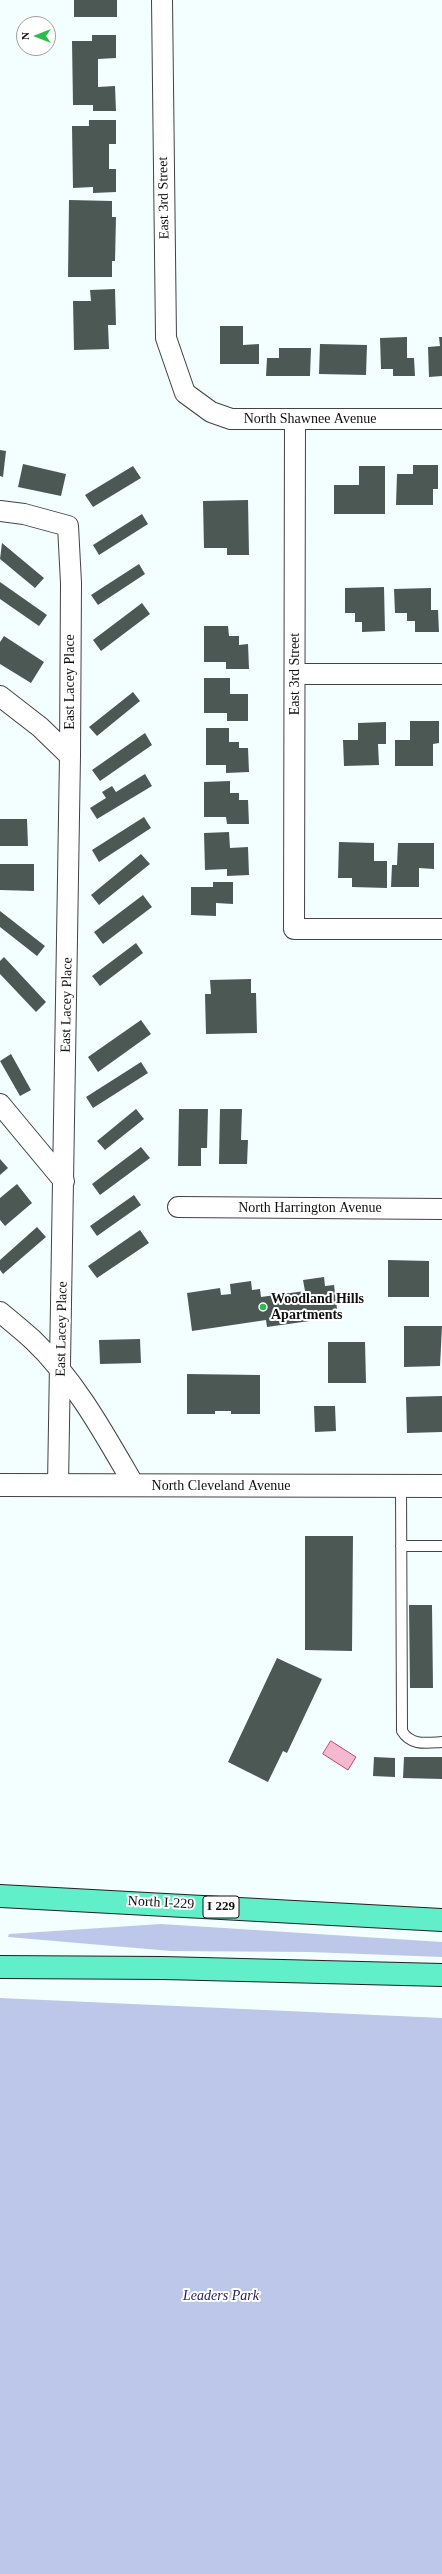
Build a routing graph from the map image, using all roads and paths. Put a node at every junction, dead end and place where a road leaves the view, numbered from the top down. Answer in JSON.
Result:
{"nodes":[{"id":1,"x":162,"y":0,"type":"edge"},
{"id":2,"x":185,"y":393,"type":"joint"},
{"id":3,"x":295,"y":419,"type":"junction"},
{"id":4,"x":442,"y":419,"type":"edge"},
{"id":5,"x":0,"y":511,"type":"edge"},
{"id":6,"x":295,"y":674,"type":"junction"},
{"id":7,"x":442,"y":674,"type":"edge"},
{"id":8,"x":0,"y":696,"type":"edge"},
{"id":9,"x":70,"y":756,"type":"junction"},
{"id":10,"x":442,"y":929,"type":"edge"},
{"id":11,"x":0,"y":1104,"type":"edge"},
{"id":12,"x":64,"y":1182,"type":"junction"},
{"id":13,"x":178,"y":1207,"type":"dead end"},
{"id":14,"x":442,"y":1209,"type":"edge"},
{"id":15,"x":0,"y":1312,"type":"edge"},
{"id":16,"x":61,"y":1372,"type":"junction"},
{"id":17,"x":0,"y":1485,"type":"edge"},
{"id":18,"x":58,"y":1485,"type":"junction"},
{"id":19,"x":134,"y":1485,"type":"junction"},
{"id":20,"x":401,"y":1486,"type":"junction"},
{"id":21,"x":442,"y":1486,"type":"edge"},
{"id":22,"x":401,"y":1546,"type":"junction"},
{"id":23,"x":442,"y":1546,"type":"edge"},
{"id":24,"x":442,"y":1742,"type":"edge"},
{"id":25,"x":0,"y":1896,"type":"edge"},
{"id":26,"x":442,"y":1920,"type":"edge"},
{"id":27,"x":0,"y":1966,"type":"edge"},
{"id":28,"x":442,"y":1975,"type":"edge"}],
"edges":[{"from":1,"to":2,"type":"street","name":"East 3rd Street"},
{"from":2,"to":3,"type":"street","name":"North Shawnee Avenue"},
{"from":3,"to":4,"type":"street","name":"North Shawnee Avenue"},
{"from":3,"to":6,"type":"street","name":"East 3rd Street"},
{"from":5,"to":9,"type":"street","name":"East Lacey Place"},
{"from":6,"to":7,"type":"street"},
{"from":6,"to":10,"type":"street","name":"East 3rd Street"},
{"from":8,"to":9,"type":"street"},
{"from":9,"to":12,"type":"street","name":"East Lacey Place"},
{"from":11,"to":12,"type":"street"},
{"from":12,"to":16,"type":"street","name":"East Lacey Place"},
{"from":13,"to":14,"type":"street","name":"North Harrington Avenue"},
{"from":15,"to":16,"type":"street"},
{"from":16,"to":18,"type":"street","name":"East Lacey Place"},
{"from":16,"to":19,"type":"street"},
{"from":17,"to":18,"type":"street","name":"North Cleveland Avenue"},
{"from":18,"to":19,"type":"street","name":"North Cleveland Avenue"},
{"from":19,"to":20,"type":"street","name":"North Cleveland Avenue"},
{"from":20,"to":21,"type":"street","name":"North Cleveland Avenue"},
{"from":20,"to":22,"type":"lane"},
{"from":22,"to":23,"type":"lane"},
{"from":22,"to":24,"type":"lane"},
{"from":25,"to":26,"type":"highway","name":"North I-229","number":"I 229"},
{"from":27,"to":28,"type":"highway"}]}
